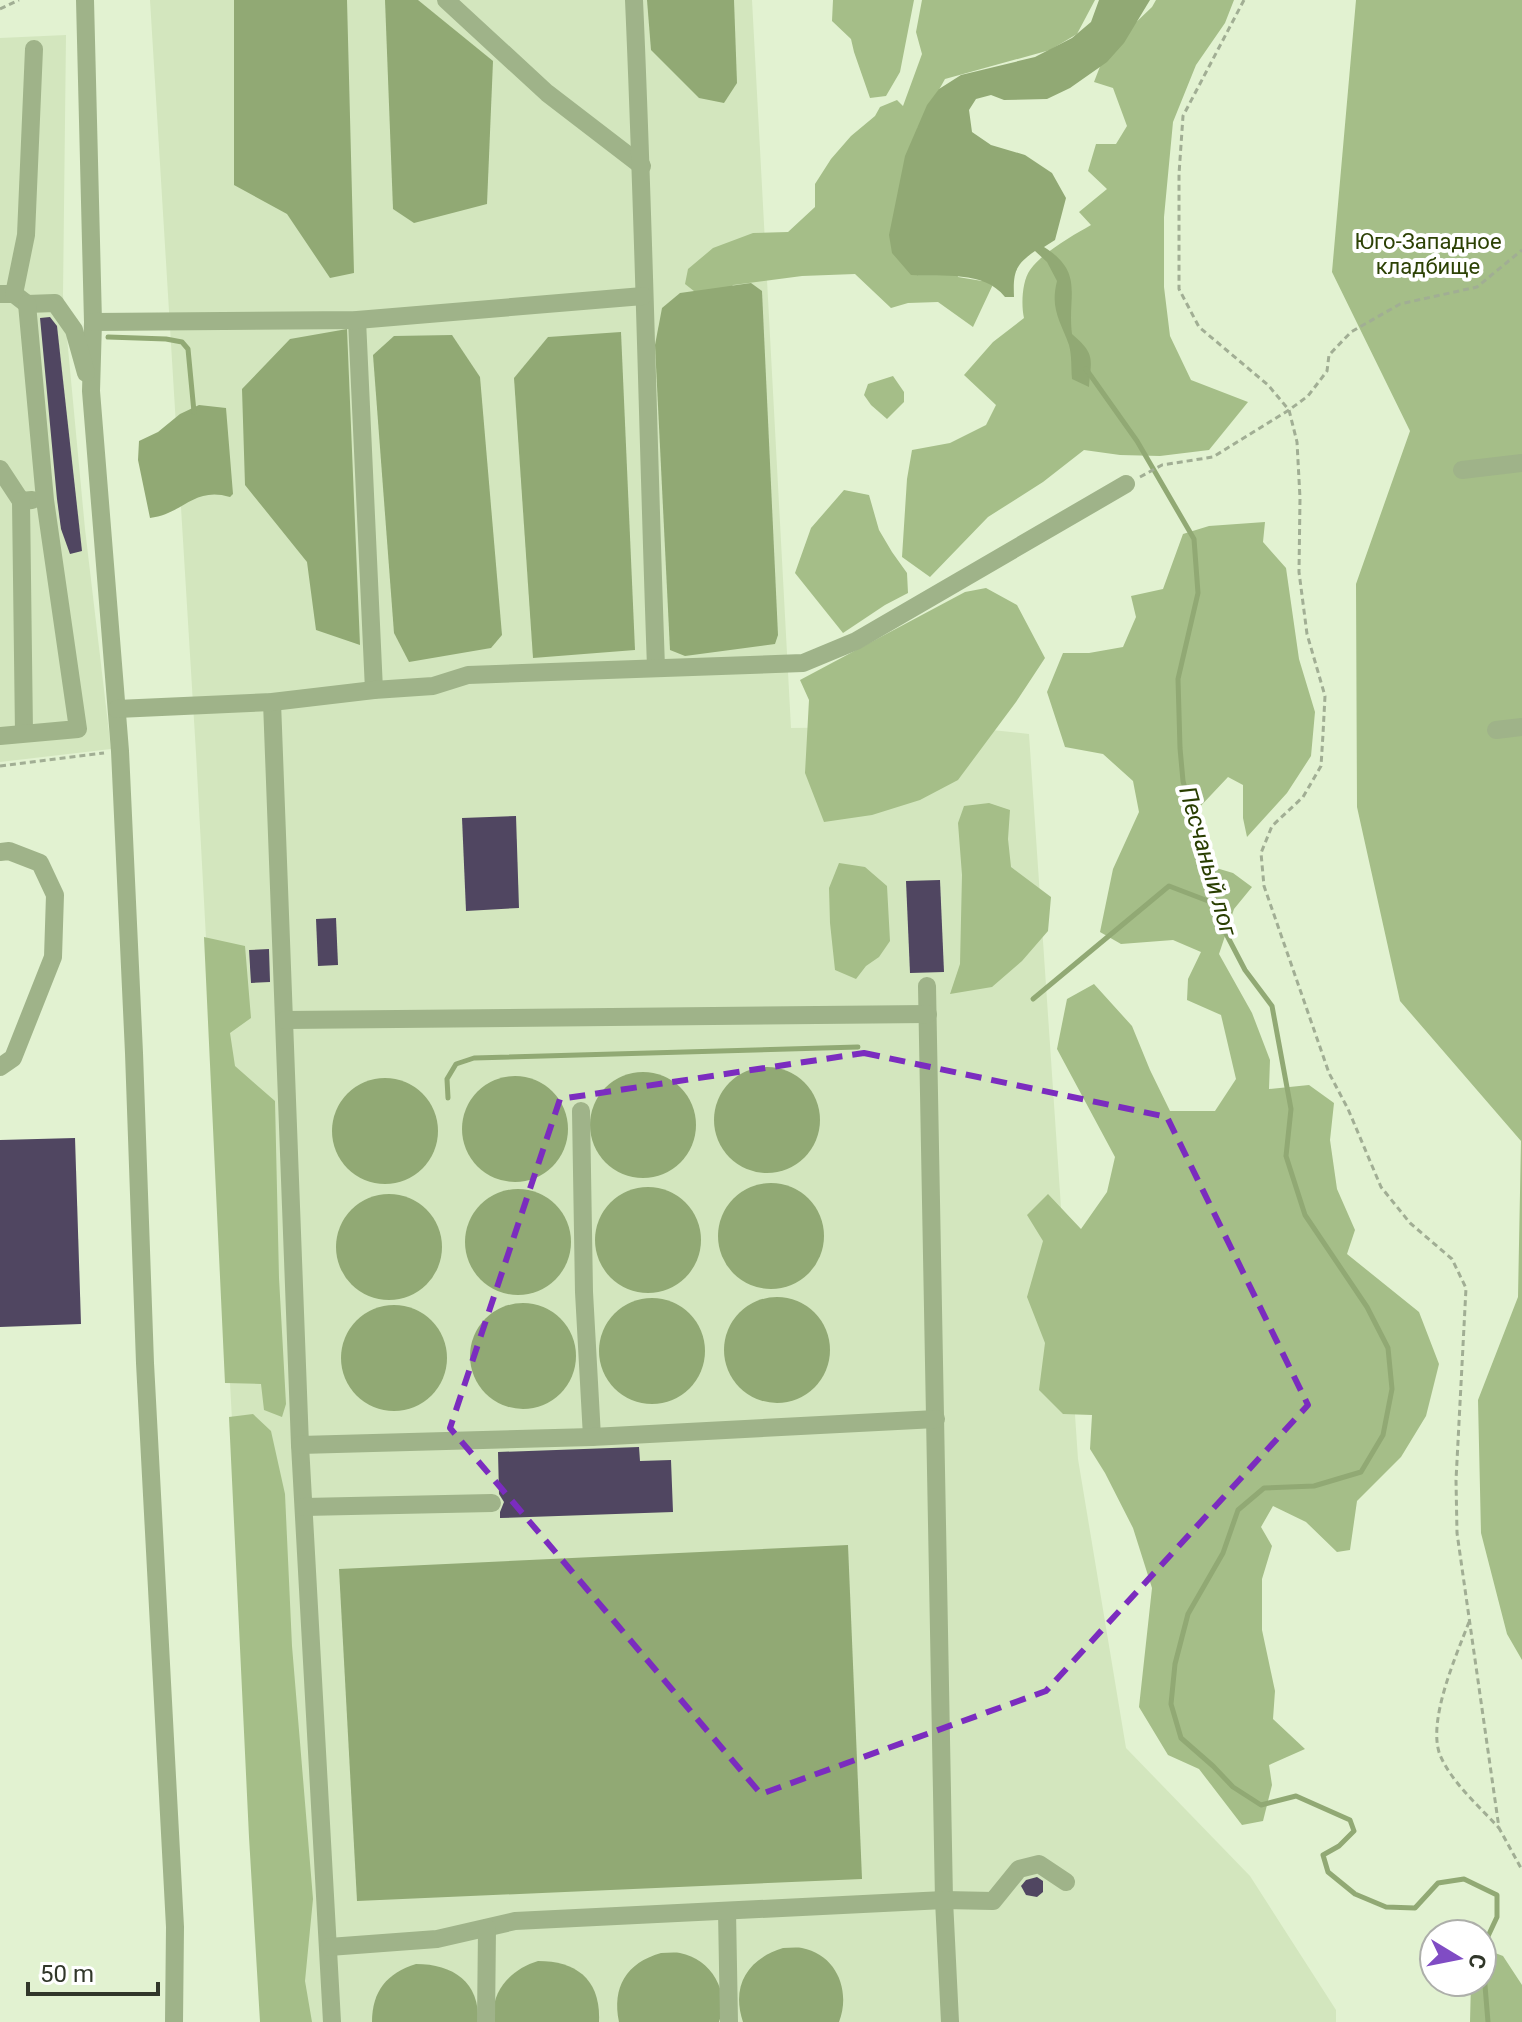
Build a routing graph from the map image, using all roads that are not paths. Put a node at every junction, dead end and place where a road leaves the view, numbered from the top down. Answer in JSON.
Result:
{"nodes":[{"id":1,"x":85,"y":0,"type":"edge"},
{"id":2,"x":446,"y":0,"type":"edge"},
{"id":3,"x":634,"y":0,"type":"edge"},
{"id":4,"x":34,"y":49,"type":"dead end"},
{"id":5,"x":642,"y":166,"type":"junction"},
{"id":6,"x":643,"y":296,"type":"junction"},
{"id":7,"x":14,"y":297,"type":"edge"},
{"id":8,"x":357,"y":320,"type":"junction"},
{"id":9,"x":93,"y":322,"type":"junction"},
{"id":10,"x":91,"y":391,"type":"junction"},
{"id":11,"x":1522,"y":463,"type":"edge"},
{"id":12,"x":0,"y":469,"type":"edge"},
{"id":13,"x":1462,"y":470,"type":"dead end"},
{"id":14,"x":1126,"y":484,"type":"road end"},
{"id":15,"x":45,"y":500,"type":"junction"},
{"id":16,"x":21,"y":501,"type":"junction"},
{"id":17,"x":656,"y":667,"type":"junction"},
{"id":18,"x":374,"y":690,"type":"junction"},
{"id":19,"x":272,"y":702,"type":"junction"},
{"id":20,"x":117,"y":709,"type":"junction"},
{"id":21,"x":1522,"y":727,"type":"edge"},
{"id":22,"x":1496,"y":730,"type":"dead end"},
{"id":23,"x":24,"y":733,"type":"junction"},
{"id":24,"x":0,"y":736,"type":"edge"},
{"id":25,"x":0,"y":852,"type":"edge"},
{"id":26,"x":927,"y":986,"type":"dead end"},
{"id":27,"x":928,"y":1014,"type":"junction"},
{"id":28,"x":285,"y":1020,"type":"junction"},
{"id":29,"x":0,"y":1067,"type":"edge"},
{"id":30,"x":581,"y":1111,"type":"dead end"},
{"id":31,"x":936,"y":1419,"type":"junction"},
{"id":32,"x":592,"y":1437,"type":"junction"},
{"id":33,"x":300,"y":1445,"type":"junction"},
{"id":34,"x":492,"y":1503,"type":"dead end"},
{"id":35,"x":304,"y":1507,"type":"junction"},
{"id":36,"x":1066,"y":1882,"type":"dead end"},
{"id":37,"x":944,"y":1900,"type":"junction"},
{"id":38,"x":727,"y":1911,"type":"junction"},
{"id":39,"x":487,"y":1928,"type":"junction"},
{"id":40,"x":329,"y":1947,"type":"junction"},
{"id":41,"x":174,"y":2022,"type":"edge"},
{"id":42,"x":332,"y":2022,"type":"edge"},
{"id":43,"x":486,"y":2022,"type":"edge"},
{"id":44,"x":729,"y":2022,"type":"edge"},
{"id":45,"x":950,"y":2022,"type":"edge"}],
"edges":[{"from":1,"to":9,"type":"street"},
{"from":2,"to":5,"type":"street"},
{"from":3,"to":5,"type":"street"},
{"from":4,"to":7,"type":"street"},
{"from":5,"to":6,"type":"street"},
{"from":6,"to":8,"type":"street"},
{"from":6,"to":17,"type":"street"},
{"from":7,"to":10,"type":"street"},
{"from":7,"to":15,"type":"street"},
{"from":8,"to":9,"type":"street"},
{"from":8,"to":18,"type":"street"},
{"from":9,"to":10,"type":"street"},
{"from":10,"to":20,"type":"street"},
{"from":11,"to":13,"type":"street"},
{"from":12,"to":16,"type":"street"},
{"from":14,"to":17,"type":"street"},
{"from":15,"to":16,"type":"street"},
{"from":15,"to":23,"type":"street"},
{"from":16,"to":23,"type":"street"},
{"from":17,"to":18,"type":"street"},
{"from":18,"to":19,"type":"street"},
{"from":19,"to":20,"type":"street"},
{"from":19,"to":28,"type":"street"},
{"from":20,"to":41,"type":"street"},
{"from":21,"to":22,"type":"street"},
{"from":23,"to":24,"type":"street"},
{"from":25,"to":29,"type":"street"},
{"from":26,"to":27,"type":"street"},
{"from":27,"to":28,"type":"street"},
{"from":27,"to":31,"type":"street"},
{"from":28,"to":33,"type":"street"},
{"from":30,"to":32,"type":"street"},
{"from":31,"to":32,"type":"street"},
{"from":31,"to":37,"type":"street"},
{"from":32,"to":33,"type":"street"},
{"from":33,"to":35,"type":"street"},
{"from":34,"to":35,"type":"street"},
{"from":35,"to":40,"type":"street"},
{"from":36,"to":37,"type":"street"},
{"from":37,"to":38,"type":"street"},
{"from":37,"to":45,"type":"street"},
{"from":38,"to":39,"type":"street"},
{"from":38,"to":44,"type":"street"},
{"from":39,"to":40,"type":"street"},
{"from":39,"to":43,"type":"street"},
{"from":40,"to":42,"type":"street"}]}
